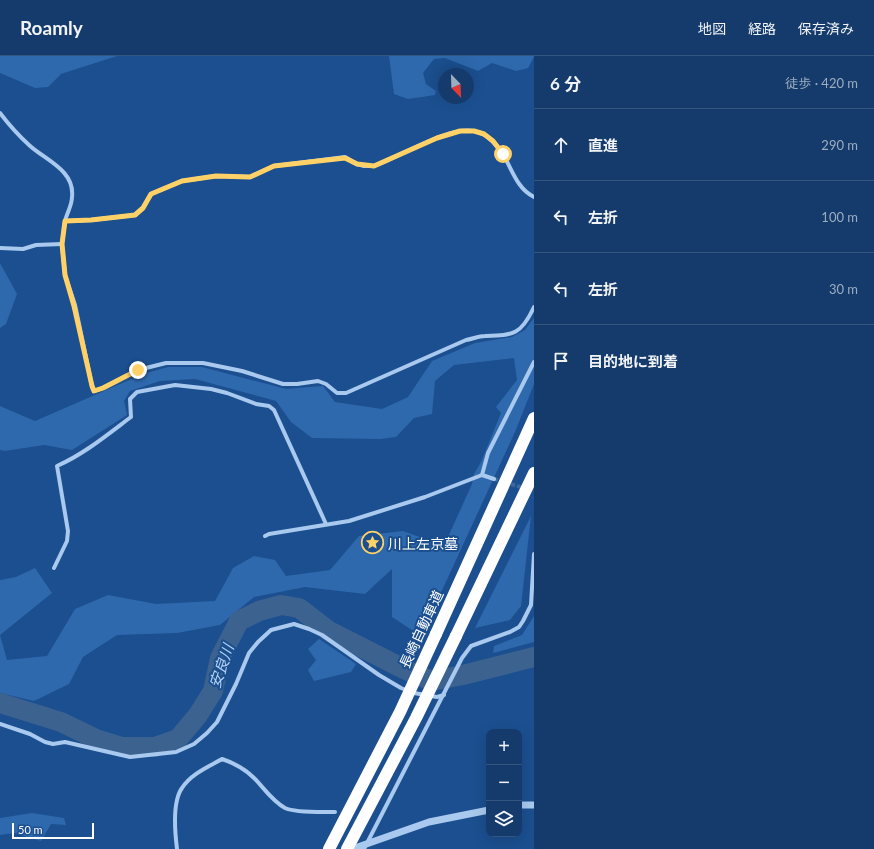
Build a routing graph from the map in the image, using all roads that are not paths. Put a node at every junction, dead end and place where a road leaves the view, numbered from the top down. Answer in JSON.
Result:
{"nodes":[{"id":1,"x":0,"y":113,"type":"edge"},
{"id":2,"x":534,"y":197,"type":"edge"},
{"id":3,"x":65,"y":221,"type":"junction"},
{"id":4,"x":62,"y":244,"type":"junction"},
{"id":5,"x":0,"y":248,"type":"edge"},
{"id":6,"x":534,"y":307,"type":"edge"},
{"id":7,"x":534,"y":362,"type":"edge"},
{"id":8,"x":534,"y":418,"type":"edge"},
{"id":9,"x":534,"y":473,"type":"edge"},
{"id":10,"x":482,"y":475,"type":"junction"},
{"id":11,"x":494,"y":479,"type":"tunnel mouth"},
{"id":12,"x":326,"y":524,"type":"junction"},
{"id":13,"x":265,"y":536,"type":"dead end"},
{"id":14,"x":534,"y":554,"type":"edge"},
{"id":15,"x":54,"y":568,"type":"dead end"},
{"id":16,"x":444,"y":695,"type":"junction"},
{"id":17,"x":0,"y":724,"type":"edge"},
{"id":18,"x":534,"y":804,"type":"edge"},
{"id":19,"x":522,"y":805,"type":"edge"},
{"id":20,"x":486,"y":811,"type":"edge"},
{"id":21,"x":335,"y":812,"type":"dead end"},
{"id":22,"x":365,"y":846,"type":"edge"},
{"id":23,"x":177,"y":849,"type":"edge"},
{"id":24,"x":329,"y":849,"type":"edge"},
{"id":25,"x":347,"y":849,"type":"edge"},
{"id":26,"x":352,"y":849,"type":"edge"}],
"edges":[{"from":1,"to":3,"type":"street"},
{"from":2,"to":3,"type":"street"},
{"from":3,"to":4,"type":"street"},
{"from":4,"to":5,"type":"street"},
{"from":4,"to":6,"type":"street"},
{"from":7,"to":10,"type":"street"},
{"from":8,"to":24,"type":"highway","name":"長崎自動車道","bridge":true},
{"from":9,"to":25,"type":"highway","bridge":true},
{"from":10,"to":11,"type":"street"},
{"from":10,"to":12,"type":"street"},
{"from":12,"to":13,"type":"street"},
{"from":12,"to":15,"type":"street"},
{"from":14,"to":16,"type":"street"},
{"from":16,"to":17,"type":"street"},
{"from":16,"to":22,"type":"street"},
{"from":18,"to":19,"type":"street"},
{"from":20,"to":22,"type":"street"},
{"from":21,"to":23,"type":"street"},
{"from":22,"to":26,"type":"street"}]}
